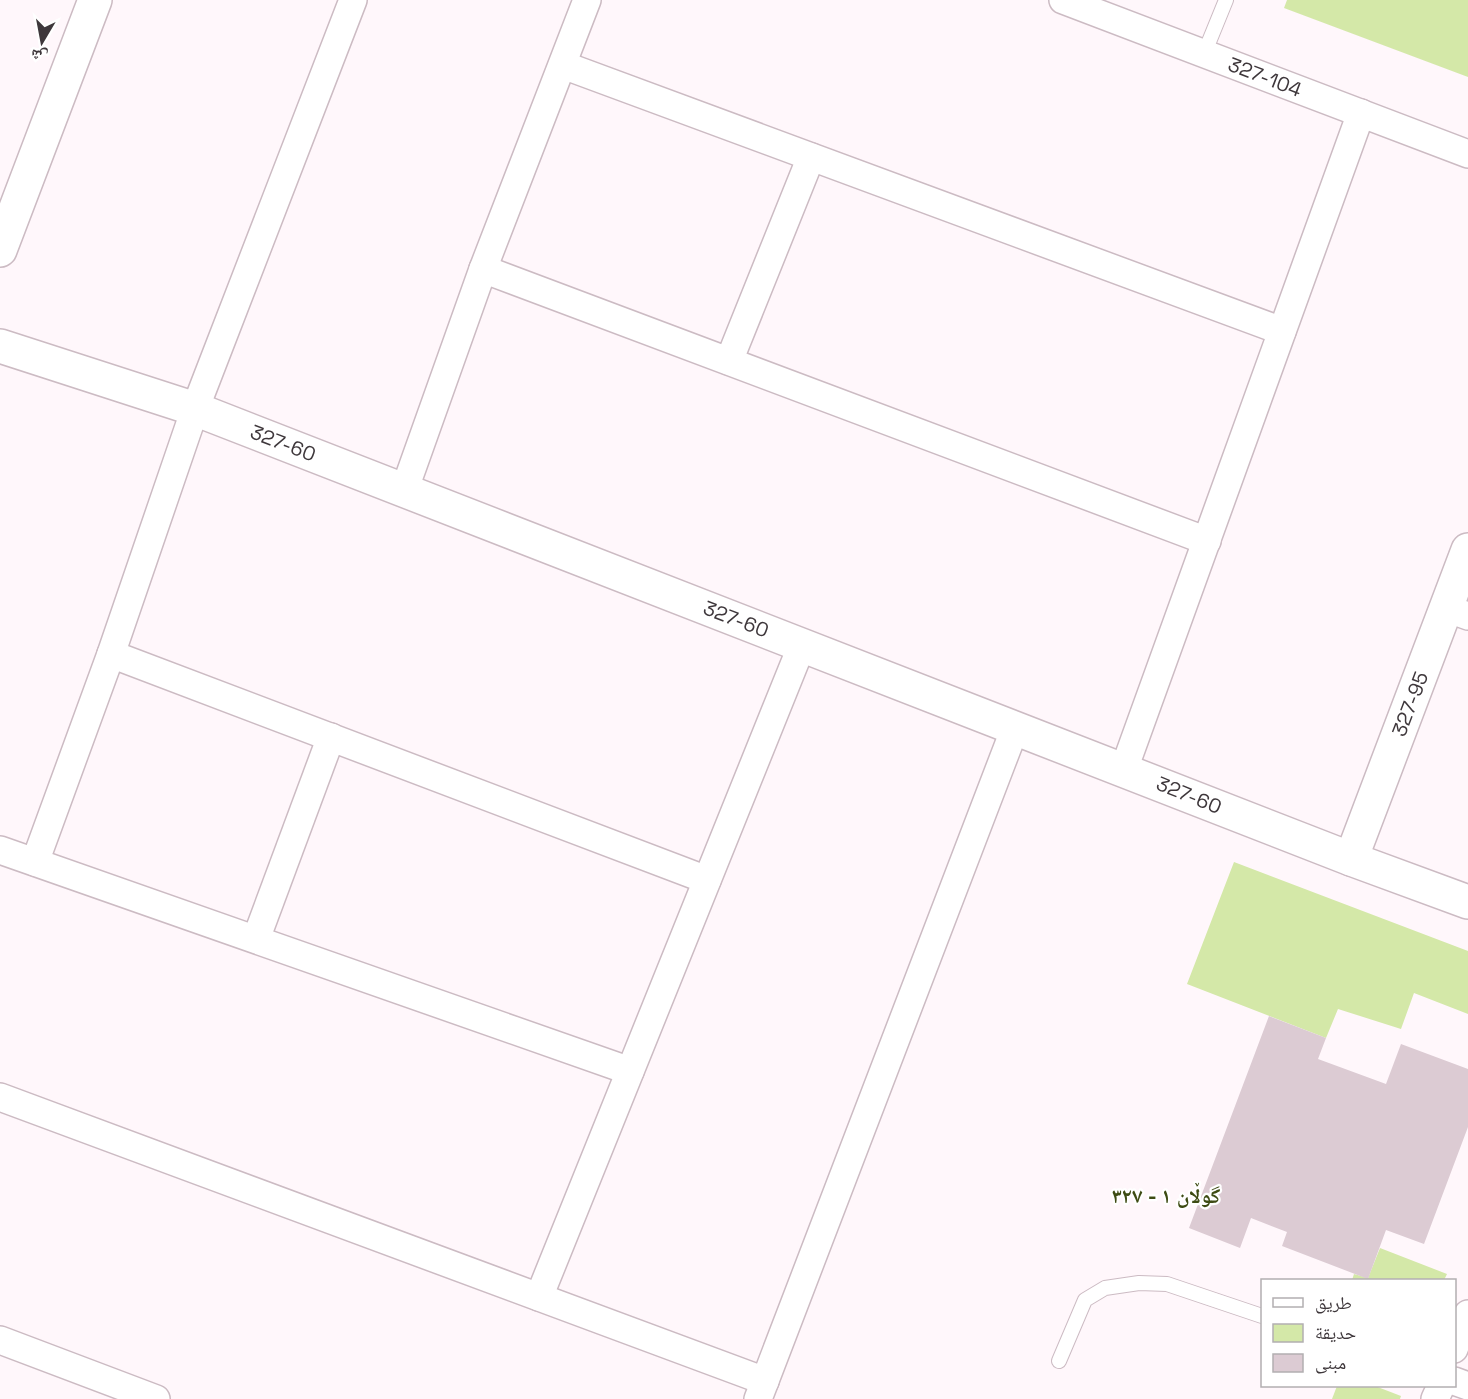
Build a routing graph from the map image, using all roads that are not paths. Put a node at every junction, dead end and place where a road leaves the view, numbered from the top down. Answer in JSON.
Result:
{"nodes":[{"id":1,"x":95,"y":0,"type":"edge"},
{"id":2,"x":353,"y":0,"type":"edge"},
{"id":3,"x":587,"y":0,"type":"edge"},
{"id":4,"x":1063,"y":0,"type":"edge"},
{"id":5,"x":1226,"y":0,"type":"edge"},
{"id":6,"x":1204,"y":54,"type":"junction"},
{"id":7,"x":563,"y":66,"type":"junction"},
{"id":8,"x":1361,"y":113,"type":"junction"},
{"id":9,"x":1468,"y":154,"type":"edge"},
{"id":10,"x":811,"y":157,"type":"junction"},
{"id":11,"x":0,"y":250,"type":"edge"},
{"id":12,"x":483,"y":269,"type":"junction"},
{"id":13,"x":1282,"y":332,"type":"junction"},
{"id":14,"x":0,"y":346,"type":"edge"},
{"id":15,"x":729,"y":361,"type":"junction"},
{"id":16,"x":195,"y":409,"type":"junction"},
{"id":17,"x":404,"y":491,"type":"junction"},
{"id":18,"x":1207,"y":541,"type":"junction"},
{"id":19,"x":1468,"y":550,"type":"edge"},
{"id":20,"x":1457,"y":612,"type":"edge"},
{"id":21,"x":801,"y":645,"type":"junction"},
{"id":22,"x":111,"y":654,"type":"junction"},
{"id":23,"x":1015,"y":728,"type":"junction"},
{"id":24,"x":331,"y":737,"type":"junction"},
{"id":25,"x":1124,"y":769,"type":"junction"},
{"id":26,"x":0,"y":850,"type":"edge"},
{"id":27,"x":1351,"y":859,"type":"junction"},
{"id":28,"x":35,"y":861,"type":"junction"},
{"id":29,"x":707,"y":880,"type":"junction"},
{"id":30,"x":1468,"y":902,"type":"edge"},
{"id":31,"x":256,"y":939,"type":"junction"},
{"id":32,"x":630,"y":1071,"type":"junction"},
{"id":33,"x":0,"y":1097,"type":"edge"},
{"id":34,"x":539,"y":1297,"type":"junction"},
{"id":35,"x":1468,"y":1314,"type":"edge"},
{"id":36,"x":1261,"y":1315,"type":"edge"},
{"id":37,"x":0,"y":1340,"type":"edge"},
{"id":38,"x":1456,"y":1346,"type":"edge"},
{"id":39,"x":1059,"y":1361,"type":"dead end"},
{"id":40,"x":761,"y":1390,"type":"edge"},
{"id":41,"x":156,"y":1399,"type":"edge"}],
"edges":[{"from":1,"to":11,"type":"street"},
{"from":2,"to":16,"type":"street"},
{"from":3,"to":7,"type":"street"},
{"from":4,"to":6,"type":"street","name":"327-104"},
{"from":5,"to":6,"type":"lane"},
{"from":6,"to":8,"type":"street","name":"327-104"},
{"from":7,"to":10,"type":"street"},
{"from":7,"to":12,"type":"street"},
{"from":8,"to":9,"type":"street","name":"327-104"},
{"from":8,"to":13,"type":"street"},
{"from":10,"to":13,"type":"street"},
{"from":10,"to":15,"type":"street"},
{"from":12,"to":15,"type":"street"},
{"from":12,"to":17,"type":"street"},
{"from":13,"to":18,"type":"street"},
{"from":14,"to":16,"type":"street","name":"327-60"},
{"from":15,"to":18,"type":"street"},
{"from":16,"to":17,"type":"street","name":"327-60"},
{"from":16,"to":22,"type":"street"},
{"from":17,"to":21,"type":"street","name":"327-60"},
{"from":18,"to":25,"type":"street"},
{"from":19,"to":20,"type":"street","name":"327-95"},
{"from":20,"to":27,"type":"street","name":"327-95"},
{"from":21,"to":23,"type":"street","name":"327-60"},
{"from":21,"to":29,"type":"street"},
{"from":22,"to":24,"type":"street"},
{"from":22,"to":28,"type":"street"},
{"from":23,"to":25,"type":"street","name":"327-60"},
{"from":23,"to":40,"type":"street"},
{"from":24,"to":29,"type":"street"},
{"from":24,"to":31,"type":"street"},
{"from":25,"to":27,"type":"street","name":"327-60"},
{"from":26,"to":28,"type":"street"},
{"from":27,"to":30,"type":"street","name":"327-60"},
{"from":28,"to":31,"type":"street"},
{"from":29,"to":32,"type":"street"},
{"from":31,"to":32,"type":"street"},
{"from":32,"to":34,"type":"street"},
{"from":33,"to":34,"type":"street"},
{"from":34,"to":40,"type":"street"},
{"from":35,"to":38,"type":"street"},
{"from":36,"to":39,"type":"lane"},
{"from":37,"to":41,"type":"street"}]}
